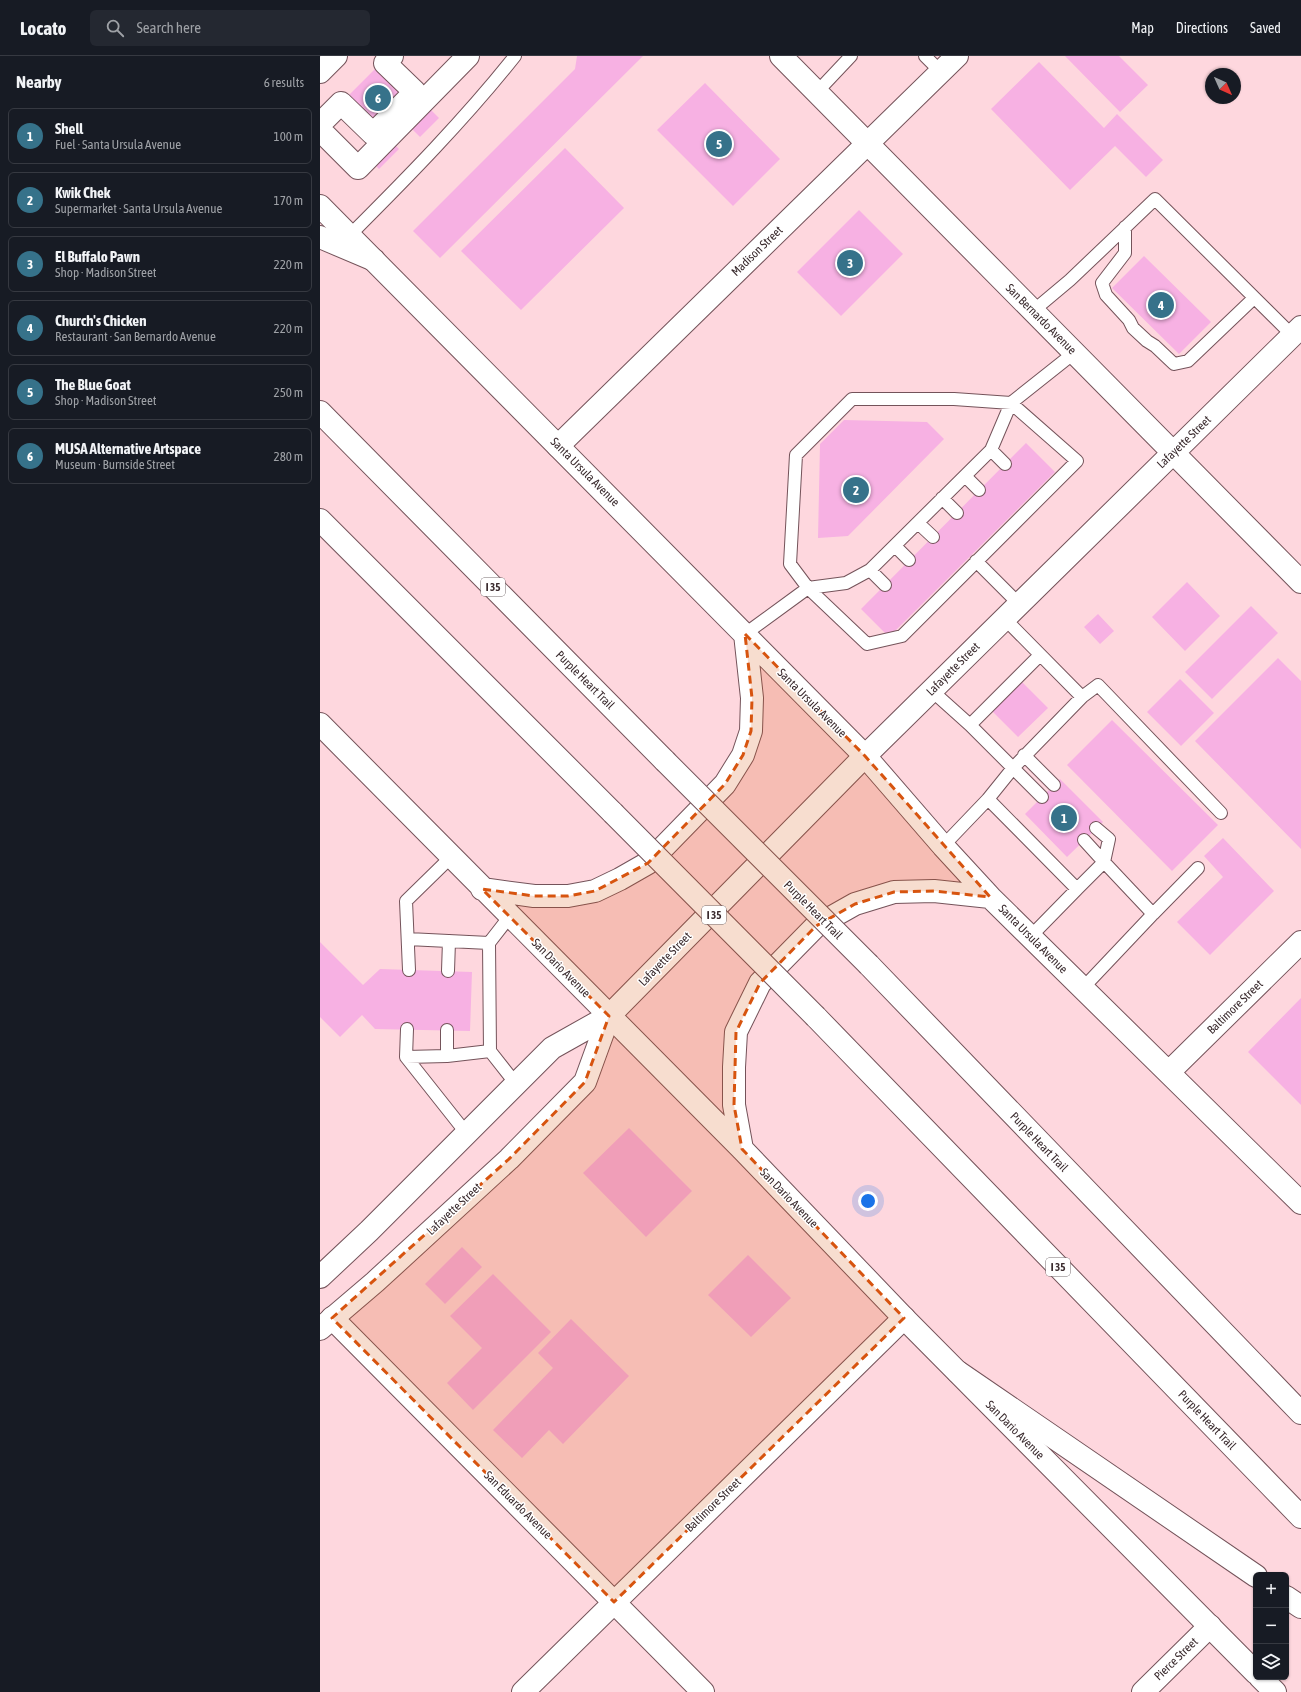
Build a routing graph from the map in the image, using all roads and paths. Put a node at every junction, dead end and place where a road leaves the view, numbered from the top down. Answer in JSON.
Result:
{"nodes":[{"id":1,"x":336,"y":56,"type":"edge"},
{"id":2,"x":392,"y":56,"type":"edge"},
{"id":3,"x":468,"y":56,"type":"edge"},
{"id":4,"x":515,"y":56,"type":"edge"},
{"id":5,"x":781,"y":56,"type":"edge"},
{"id":6,"x":851,"y":56,"type":"edge"},
{"id":7,"x":925,"y":56,"type":"edge"},
{"id":8,"x":957,"y":56,"type":"edge"},
{"id":9,"x":320,"y":72,"type":"edge"},
{"id":10,"x":941,"y":72,"type":"junction"},
{"id":11,"x":817,"y":92,"type":"junction"},
{"id":12,"x":320,"y":124,"type":"edge"},
{"id":13,"x":320,"y":130,"type":"edge"},
{"id":14,"x":867,"y":143,"type":"junction"},
{"id":15,"x":320,"y":206,"type":"edge"},
{"id":16,"x":1125,"y":227,"type":"junction"},
{"id":17,"x":350,"y":235,"type":"junction"},
{"id":18,"x":320,"y":236,"type":"edge"},
{"id":19,"x":374,"y":260,"type":"junction"},
{"id":20,"x":1254,"y":298,"type":"junction"},
{"id":21,"x":1032,"y":310,"type":"junction"},
{"id":22,"x":1297,"y":331,"type":"edge"},
{"id":23,"x":1074,"y":353,"type":"junction"},
{"id":24,"x":1011,"y":403,"type":"junction"},
{"id":25,"x":320,"y":412,"type":"edge"},
{"id":26,"x":558,"y":446,"type":"junction"},
{"id":27,"x":991,"y":450,"type":"junction"},
{"id":28,"x":1173,"y":452,"type":"junction"},
{"id":29,"x":1005,"y":464,"type":"dead end"},
{"id":30,"x":965,"y":476,"type":"junction"},
{"id":31,"x":979,"y":490,"type":"dead end"},
{"id":32,"x":942,"y":498,"type":"junction"},
{"id":33,"x":957,"y":513,"type":"dead end"},
{"id":34,"x":320,"y":520,"type":"edge"},
{"id":35,"x":918,"y":522,"type":"junction"},
{"id":36,"x":933,"y":537,"type":"dead end"},
{"id":37,"x":895,"y":546,"type":"junction"},
{"id":38,"x":909,"y":560,"type":"dead end"},
{"id":39,"x":976,"y":561,"type":"junction"},
{"id":40,"x":870,"y":570,"type":"junction"},
{"id":41,"x":1301,"y":582,"type":"edge"},
{"id":42,"x":885,"y":584,"type":"dead end"},
{"id":43,"x":808,"y":588,"type":"junction"},
{"id":44,"x":1012,"y":611,"type":"junction"},
{"id":45,"x":745,"y":634,"type":"junction"},
{"id":46,"x":1040,"y":654,"type":"junction"},
{"id":47,"x":932,"y":690,"type":"junction"},
{"id":48,"x":1082,"y":697,"type":"junction"},
{"id":49,"x":320,"y":724,"type":"edge"},
{"id":50,"x":970,"y":725,"type":"junction"},
{"id":51,"x":1024,"y":755,"type":"junction"},
{"id":52,"x":865,"y":756,"type":"junction"},
{"id":53,"x":1012,"y":768,"type":"junction"},
{"id":54,"x":1054,"y":785,"type":"dead end"},
{"id":55,"x":1042,"y":797,"type":"dead end"},
{"id":56,"x":988,"y":799,"type":"junction"},
{"id":57,"x":1221,"y":813,"type":"dead end"},
{"id":58,"x":1096,"y":828,"type":"dead end"},
{"id":59,"x":1084,"y":840,"type":"dead end"},
{"id":60,"x":943,"y":846,"type":"junction"},
{"id":61,"x":451,"y":857,"type":"junction"},
{"id":62,"x":1104,"y":862,"type":"junction"},
{"id":63,"x":1198,"y":868,"type":"dead end"},
{"id":64,"x":482,"y":889,"type":"junction"},
{"id":65,"x":1077,"y":889,"type":"junction"},
{"id":66,"x":990,"y":897,"type":"junction"},
{"id":67,"x":1152,"y":914,"type":"junction"},
{"id":68,"x":510,"y":916,"type":"junction"},
{"id":69,"x":1031,"y":936,"type":"junction"},
{"id":70,"x":408,"y":939,"type":"junction"},
{"id":71,"x":449,"y":941,"type":"junction"},
{"id":72,"x":1301,"y":942,"type":"edge"},
{"id":73,"x":489,"y":943,"type":"junction"},
{"id":74,"x":409,"y":970,"type":"dead end"},
{"id":75,"x":448,"y":971,"type":"dead end"},
{"id":76,"x":1083,"y":988,"type":"junction"},
{"id":77,"x":609,"y":1016,"type":"junction"},
{"id":78,"x":407,"y":1029,"type":"dead end"},
{"id":79,"x":447,"y":1030,"type":"dead end"},
{"id":80,"x":490,"y":1051,"type":"junction"},
{"id":81,"x":447,"y":1056,"type":"junction"},
{"id":82,"x":406,"y":1057,"type":"junction"},
{"id":83,"x":1168,"y":1072,"type":"junction"},
{"id":84,"x":516,"y":1084,"type":"junction"},
{"id":85,"x":467,"y":1134,"type":"junction"},
{"id":86,"x":742,"y":1149,"type":"junction"},
{"id":87,"x":1301,"y":1203,"type":"edge"},
{"id":88,"x":320,"y":1277,"type":"edge"},
{"id":89,"x":904,"y":1318,"type":"junction"},
{"id":90,"x":326,"y":1324,"type":"edge"},
{"id":91,"x":958,"y":1372,"type":"junction"},
{"id":92,"x":1301,"y":1413,"type":"edge"},
{"id":93,"x":1301,"y":1517,"type":"edge"},
{"id":94,"x":1253,"y":1574,"type":"edge"},
{"id":95,"x":1289,"y":1599,"type":"edge"},
{"id":96,"x":614,"y":1602,"type":"junction"},
{"id":97,"x":1301,"y":1607,"type":"edge"},
{"id":98,"x":1210,"y":1626,"type":"junction"},
{"id":99,"x":1253,"y":1670,"type":"edge"},
{"id":100,"x":1263,"y":1680,"type":"edge"},
{"id":101,"x":523,"y":1692,"type":"edge"},
{"id":102,"x":703,"y":1692,"type":"edge"},
{"id":103,"x":1142,"y":1692,"type":"edge"},
{"id":104,"x":1275,"y":1692,"type":"edge"}],
"edges":[{"from":1,"to":9,"type":"main road"},
{"from":2,"to":12,"type":"main road"},
{"from":3,"to":13,"type":"main road"},
{"from":4,"to":17,"type":"lane"},
{"from":5,"to":11,"type":"main road","name":"San Bernardo Avenue"},
{"from":6,"to":11,"type":"lane"},
{"from":7,"to":10,"type":"lane"},
{"from":8,"to":10,"type":"main road","name":"Madison Street"},
{"from":10,"to":14,"type":"main road","name":"Madison Street"},
{"from":11,"to":14,"type":"main road","name":"San Bernardo Avenue"},
{"from":14,"to":21,"type":"main road","name":"San Bernardo Avenue"},
{"from":14,"to":26,"type":"main road","name":"Madison Street"},
{"from":15,"to":17,"type":"main road","name":"Santa Ursula Avenue"},
{"from":16,"to":20,"type":"lane"},
{"from":16,"to":20,"type":"lane"},
{"from":16,"to":21,"type":"lane"},
{"from":17,"to":19,"type":"main road","name":"Santa Ursula Avenue"},
{"from":18,"to":19,"type":"main road"},
{"from":19,"to":26,"type":"main road","name":"Santa Ursula Avenue"},
{"from":20,"to":22,"type":"lane"},
{"from":21,"to":23,"type":"main road","name":"San Bernardo Avenue"},
{"from":22,"to":28,"type":"main road","name":"Lafayette Street"},
{"from":23,"to":24,"type":"lane"},
{"from":23,"to":28,"type":"main road","name":"San Bernardo Avenue"},
{"from":24,"to":27,"type":"lane"},
{"from":24,"to":39,"type":"lane"},
{"from":24,"to":43,"type":"lane"},
{"from":25,"to":92,"type":"main road","name":"Purple Heart Trail","number":"I 35","bridge":true},
{"from":26,"to":45,"type":"main road","name":"Santa Ursula Avenue"},
{"from":27,"to":29,"type":"lane"},
{"from":27,"to":30,"type":"lane"},
{"from":28,"to":41,"type":"main road","name":"San Bernardo Avenue"},
{"from":28,"to":44,"type":"main road","name":"Lafayette Street"},
{"from":30,"to":31,"type":"lane"},
{"from":30,"to":32,"type":"lane"},
{"from":32,"to":33,"type":"lane"},
{"from":32,"to":35,"type":"lane"},
{"from":34,"to":93,"type":"main road","name":"Purple Heart Trail","number":"I 35","bridge":true},
{"from":35,"to":36,"type":"lane"},
{"from":35,"to":37,"type":"lane"},
{"from":37,"to":38,"type":"lane"},
{"from":37,"to":40,"type":"lane"},
{"from":39,"to":43,"type":"lane"},
{"from":39,"to":44,"type":"lane"},
{"from":40,"to":42,"type":"lane"},
{"from":40,"to":43,"type":"lane"},
{"from":43,"to":45,"type":"lane"},
{"from":44,"to":46,"type":"lane"},
{"from":44,"to":47,"type":"main road","name":"Lafayette Street"},
{"from":45,"to":52,"type":"main road","name":"Santa Ursula Avenue"},
{"from":45,"to":64,"type":"main road"},
{"from":46,"to":48,"type":"lane"},
{"from":46,"to":50,"type":"lane"},
{"from":47,"to":50,"type":"lane"},
{"from":47,"to":52,"type":"main road","name":"Lafayette Street"},
{"from":48,"to":51,"type":"lane"},
{"from":48,"to":57,"type":"lane"},
{"from":49,"to":61,"type":"main road","name":"San Dario Avenue"},
{"from":50,"to":53,"type":"lane"},
{"from":51,"to":53,"type":"lane"},
{"from":51,"to":54,"type":"lane"},
{"from":52,"to":60,"type":"main road","name":"Santa Ursula Avenue"},
{"from":52,"to":77,"type":"main road","name":"Lafayette Street"},
{"from":53,"to":55,"type":"lane"},
{"from":53,"to":56,"type":"lane"},
{"from":56,"to":60,"type":"lane"},
{"from":56,"to":65,"type":"lane"},
{"from":58,"to":62,"type":"lane"},
{"from":59,"to":62,"type":"lane"},
{"from":60,"to":66,"type":"main road","name":"Santa Ursula Avenue"},
{"from":61,"to":64,"type":"main road","name":"San Dario Avenue"},
{"from":61,"to":70,"type":"lane"},
{"from":62,"to":65,"type":"lane"},
{"from":62,"to":67,"type":"lane"},
{"from":63,"to":67,"type":"lane"},
{"from":64,"to":68,"type":"main road","name":"San Dario Avenue"},
{"from":65,"to":69,"type":"lane"},
{"from":66,"to":69,"type":"main road","name":"Santa Ursula Avenue"},
{"from":66,"to":86,"type":"main road"},
{"from":67,"to":76,"type":"lane"},
{"from":68,"to":73,"type":"lane"},
{"from":68,"to":77,"type":"main road","name":"San Dario Avenue"},
{"from":69,"to":76,"type":"main road","name":"Santa Ursula Avenue"},
{"from":70,"to":71,"type":"lane"},
{"from":70,"to":74,"type":"lane"},
{"from":71,"to":73,"type":"lane"},
{"from":71,"to":75,"type":"lane"},
{"from":72,"to":83,"type":"main road","name":"Baltimore Street"},
{"from":73,"to":80,"type":"lane"},
{"from":76,"to":83,"type":"main road","name":"Santa Ursula Avenue"},
{"from":77,"to":84,"type":"main road","name":"Lafayette Street"},
{"from":77,"to":86,"type":"main road","name":"San Dario Avenue"},
{"from":77,"to":90,"type":"main road","name":"Lafayette Street"},
{"from":78,"to":82,"type":"lane"},
{"from":79,"to":81,"type":"lane"},
{"from":80,"to":81,"type":"lane"},
{"from":80,"to":84,"type":"lane"},
{"from":81,"to":82,"type":"lane"},
{"from":82,"to":85,"type":"lane"},
{"from":83,"to":87,"type":"main road","name":"Santa Ursula Avenue"},
{"from":84,"to":85,"type":"main road","name":"Lafayette Street"},
{"from":85,"to":88,"type":"main road","name":"Lafayette Street"},
{"from":86,"to":89,"type":"main road","name":"San Dario Avenue"},
{"from":89,"to":91,"type":"main road","name":"San Dario Avenue"},
{"from":89,"to":96,"type":"main road","name":"Baltimore Street"},
{"from":90,"to":96,"type":"main road","name":"San Eduardo Avenue"},
{"from":91,"to":94,"type":"main road"},
{"from":91,"to":98,"type":"main road","name":"San Dario Avenue"},
{"from":95,"to":97,"type":"main road"},
{"from":96,"to":101,"type":"main road","name":"Baltimore Street"},
{"from":96,"to":102,"type":"main road","name":"San Eduardo Avenue"},
{"from":98,"to":99,"type":"main road","name":"San Dario Avenue"},
{"from":98,"to":103,"type":"main road","name":"Pierce Street"},
{"from":100,"to":104,"type":"main road"}]}
